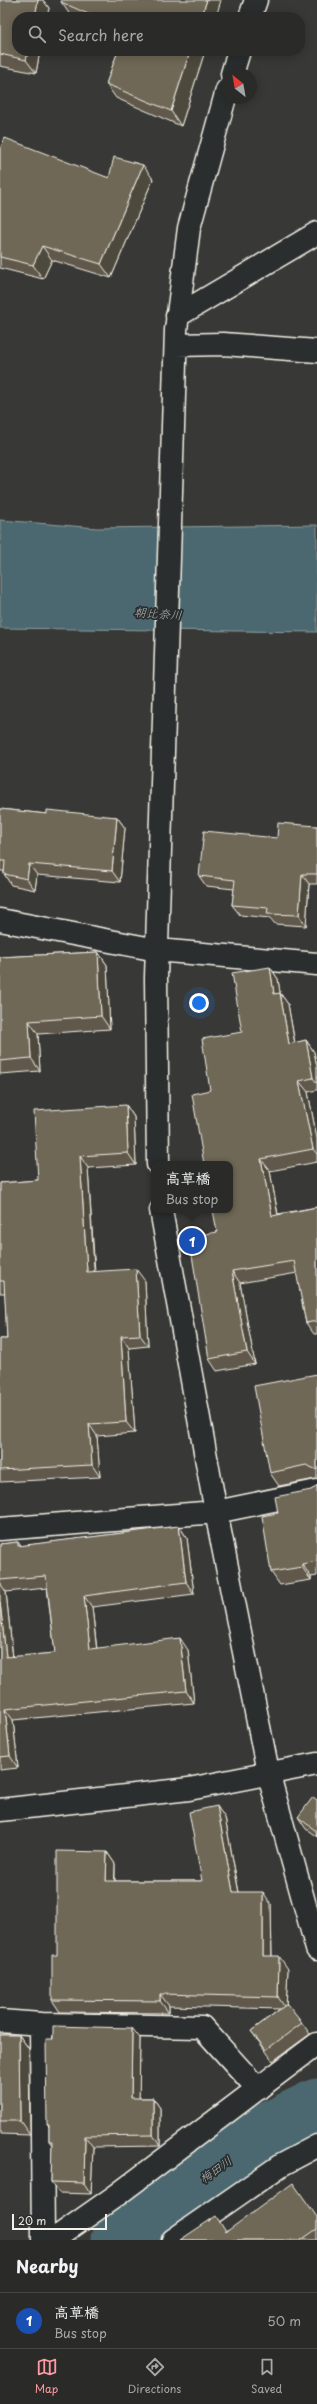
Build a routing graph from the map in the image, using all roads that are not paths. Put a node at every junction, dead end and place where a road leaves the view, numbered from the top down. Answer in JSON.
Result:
{"nodes":[{"id":1,"x":256,"y":0,"type":"edge"},
{"id":2,"x":252,"y":12,"type":"edge"},
{"id":3,"x":237,"y":56,"type":"edge"},
{"id":4,"x":234,"y":68,"type":"edge"},
{"id":5,"x":223,"y":104,"type":"edge"},
{"id":6,"x":317,"y":233,"type":"edge"},
{"id":7,"x":177,"y":316,"type":"junction"},
{"id":8,"x":317,"y":351,"type":"edge"},
{"id":9,"x":176,"y":354,"type":"junction"},
{"id":10,"x":0,"y":920,"type":"edge"},
{"id":11,"x":157,"y":950,"type":"junction"},
{"id":12,"x":317,"y":964,"type":"edge"},
{"id":13,"x":158,"y":1161,"type":"edge"},
{"id":14,"x":162,"y":1213,"type":"edge"},
{"id":15,"x":317,"y":1491,"type":"edge"},
{"id":16,"x":216,"y":1512,"type":"junction"},
{"id":17,"x":0,"y":1529,"type":"edge"},
{"id":18,"x":317,"y":1764,"type":"edge"},
{"id":19,"x":268,"y":1772,"type":"junction"},
{"id":20,"x":0,"y":1810,"type":"edge"},
{"id":21,"x":317,"y":1949,"type":"edge"},
{"id":22,"x":0,"y":2021,"type":"edge"},
{"id":23,"x":41,"y":2024,"type":"junction"},
{"id":24,"x":317,"y":2044,"type":"edge"},
{"id":25,"x":258,"y":2089,"type":"junction"},
{"id":26,"x":317,"y":2146,"type":"edge"},
{"id":27,"x":43,"y":2240,"type":"edge"},
{"id":28,"x":53,"y":2240,"type":"edge"},
{"id":29,"x":173,"y":2240,"type":"edge"}],
"edges":[{"from":1,"to":2,"type":"street"},
{"from":3,"to":4,"type":"street"},
{"from":5,"to":7,"type":"street"},
{"from":6,"to":7,"type":"street"},
{"from":7,"to":9,"type":"street"},
{"from":8,"to":9,"type":"street"},
{"from":9,"to":11,"type":"street"},
{"from":10,"to":11,"type":"street"},
{"from":11,"to":12,"type":"street"},
{"from":11,"to":13,"type":"street"},
{"from":14,"to":16,"type":"street"},
{"from":15,"to":16,"type":"street"},
{"from":16,"to":17,"type":"street"},
{"from":16,"to":19,"type":"street"},
{"from":18,"to":19,"type":"street"},
{"from":19,"to":20,"type":"street"},
{"from":19,"to":21,"type":"street"},
{"from":22,"to":23,"type":"street"},
{"from":23,"to":25,"type":"street"},
{"from":23,"to":27,"type":"street"},
{"from":24,"to":25,"type":"street"},
{"from":25,"to":28,"type":"street"},
{"from":26,"to":29,"type":"street"}]}
